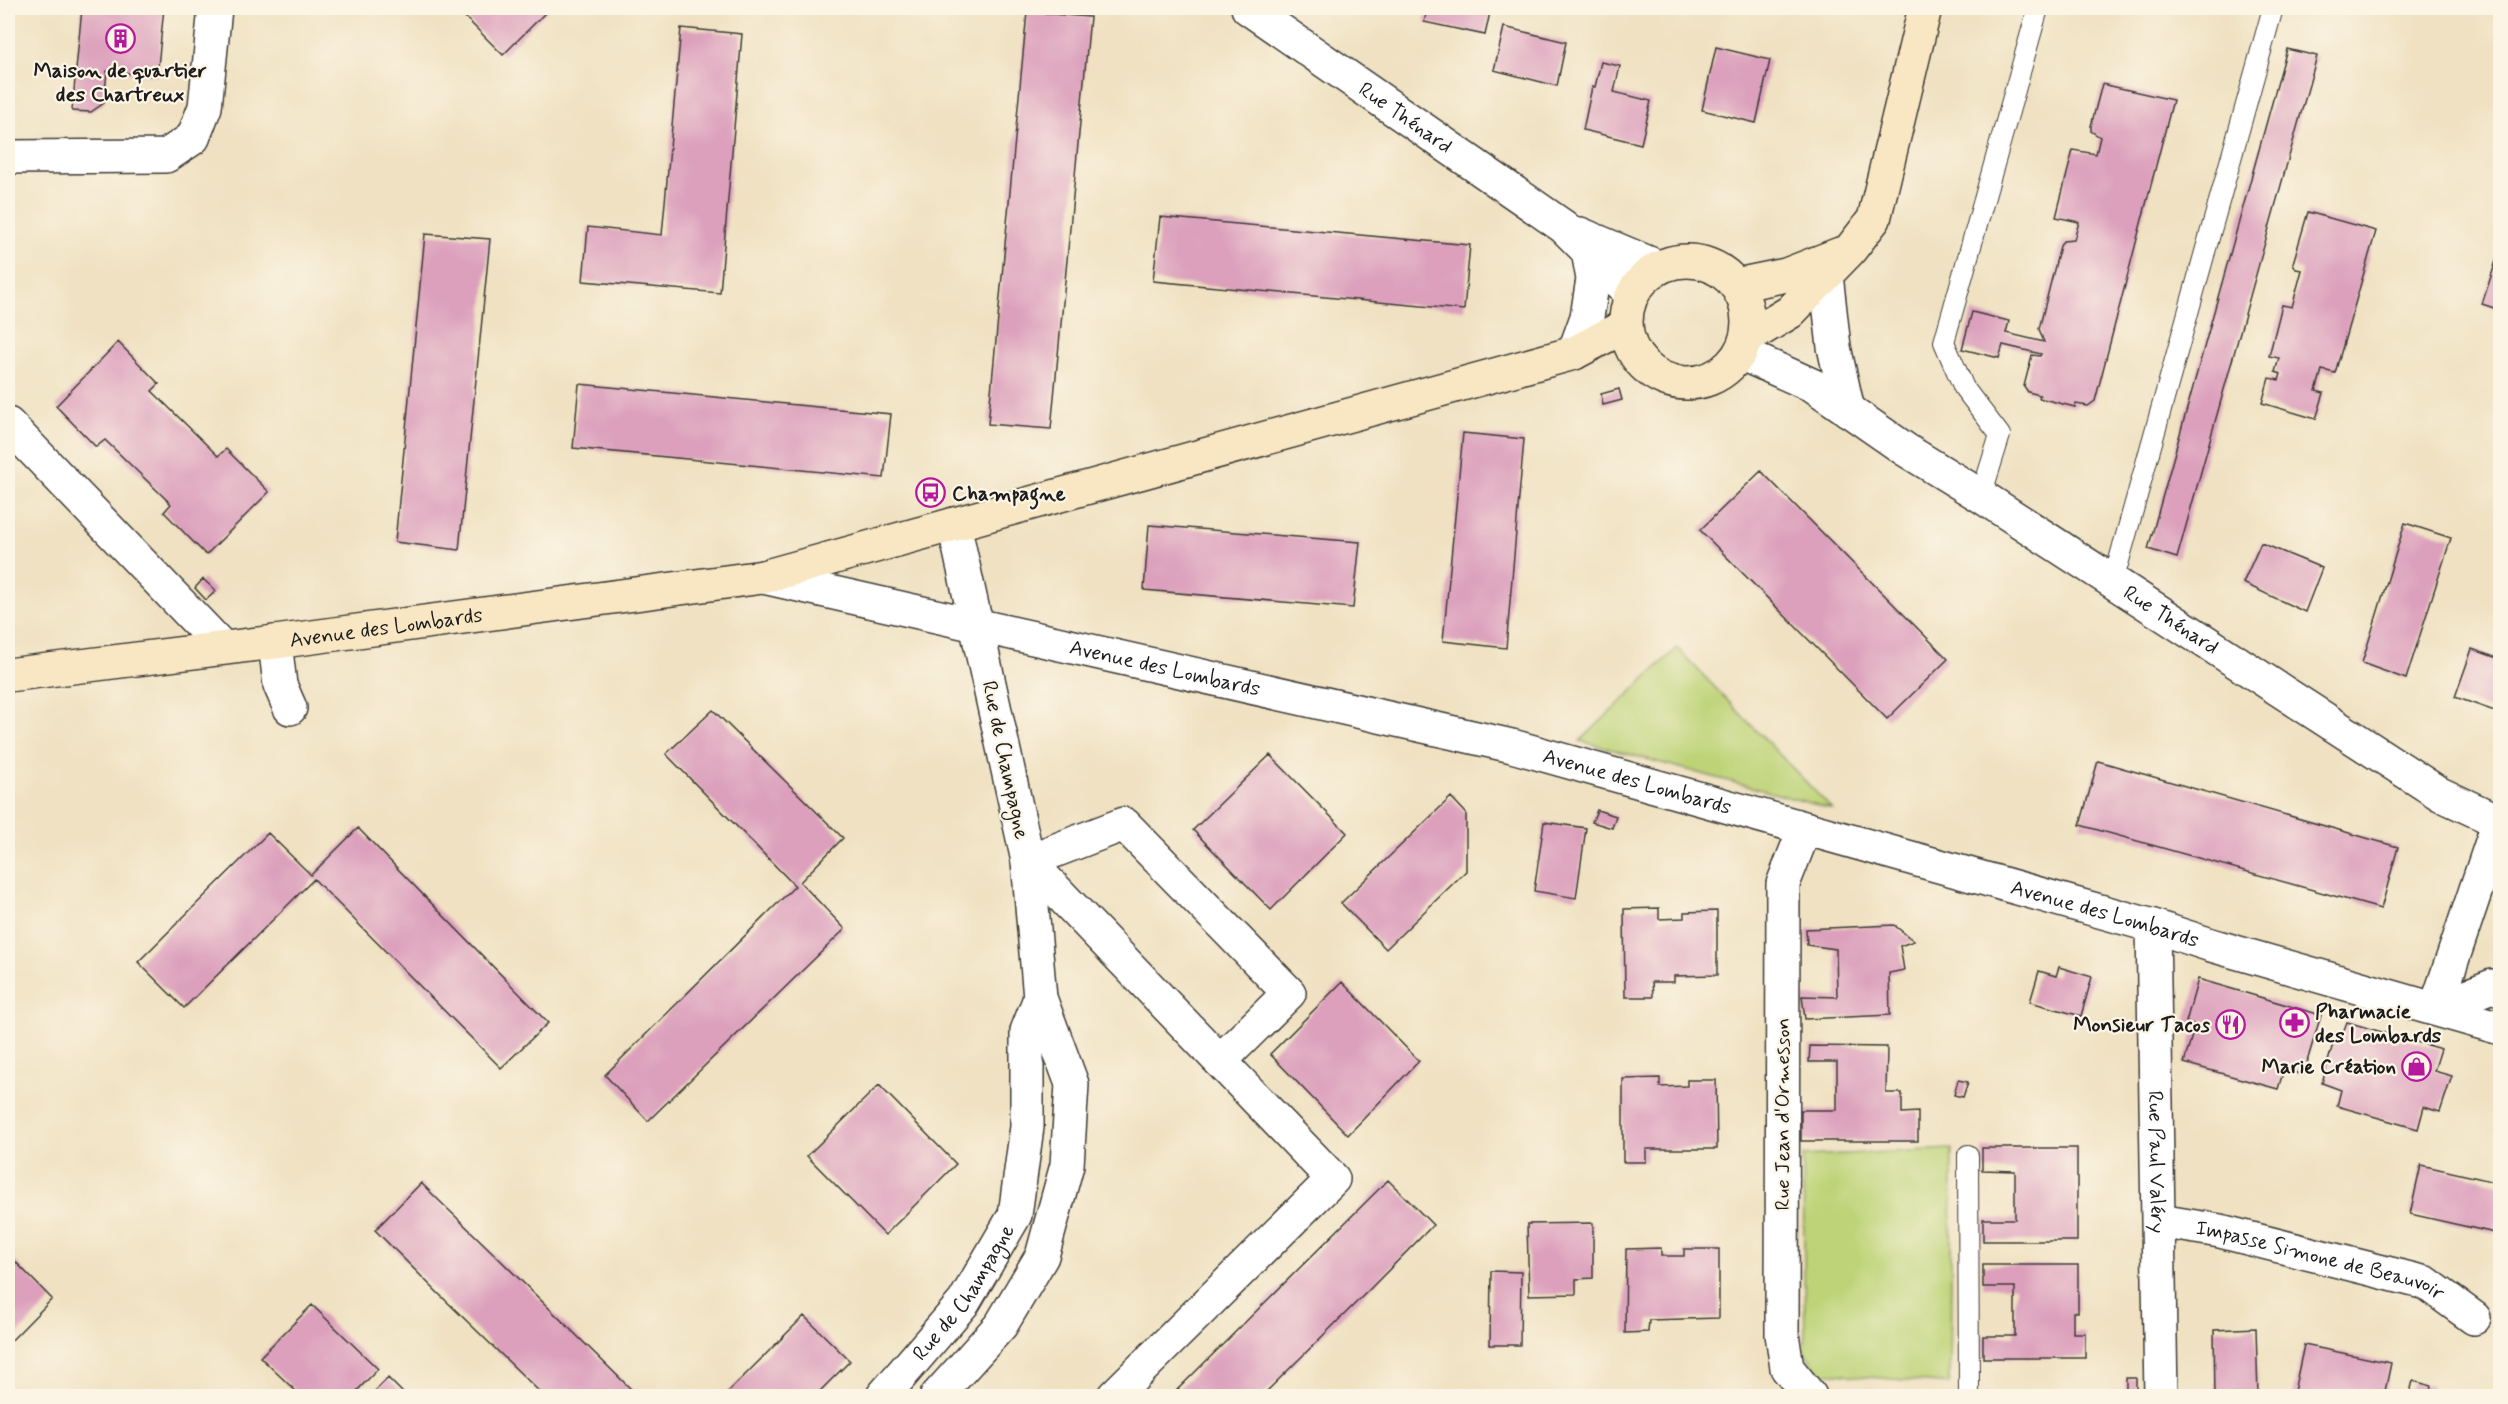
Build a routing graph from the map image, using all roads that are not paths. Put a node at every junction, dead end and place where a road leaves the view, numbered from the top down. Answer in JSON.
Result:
{"nodes":[{"id":1,"x":215,"y":8,"type":"edge"},
{"id":2,"x":1248,"y":8,"type":"edge"},
{"id":3,"x":1926,"y":8,"type":"edge"},
{"id":4,"x":2273,"y":8,"type":"edge"},
{"id":5,"x":2037,"y":12,"type":"dead end"},
{"id":6,"x":8,"y":156,"type":"edge"},
{"id":7,"x":1564,"y":227,"type":"junction"},
{"id":8,"x":1850,"y":250,"type":"junction"},
{"id":9,"x":1588,"y":251,"type":"junction"},
{"id":10,"x":1658,"y":267,"type":"junction"},
{"id":11,"x":1826,"y":275,"type":"junction"},
{"id":12,"x":1737,"y":285,"type":"junction"},
{"id":13,"x":1631,"y":294,"type":"junction"},
{"id":14,"x":1625,"y":326,"type":"junction"},
{"id":15,"x":1744,"y":346,"type":"junction"},
{"id":16,"x":1574,"y":353,"type":"junction"},
{"id":17,"x":1645,"y":368,"type":"junction"},
{"id":18,"x":1848,"y":410,"type":"junction"},
{"id":19,"x":8,"y":424,"type":"edge"},
{"id":20,"x":1981,"y":496,"type":"junction"},
{"id":21,"x":954,"y":524,"type":"junction"},
{"id":22,"x":763,"y":577,"type":"junction"},
{"id":23,"x":2113,"y":582,"type":"junction"},
{"id":24,"x":977,"y":625,"type":"junction"},
{"id":25,"x":275,"y":642,"type":"junction"},
{"id":26,"x":222,"y":647,"type":"junction"},
{"id":27,"x":8,"y":675,"type":"edge"},
{"id":28,"x":290,"y":708,"type":"dead end"},
{"id":29,"x":2500,"y":823,"type":"edge"},
{"id":30,"x":1807,"y":829,"type":"junction"},
{"id":31,"x":1028,"y":861,"type":"junction"},
{"id":32,"x":2153,"y":926,"type":"junction"},
{"id":33,"x":2500,"y":988,"type":"edge"},
{"id":34,"x":1040,"y":998,"type":"junction"},
{"id":35,"x":2436,"y":1008,"type":"junction"},
{"id":36,"x":2500,"y":1028,"type":"edge"},
{"id":37,"x":1221,"y":1060,"type":"junction"},
{"id":38,"x":1968,"y":1155,"type":"dead end"},
{"id":39,"x":2159,"y":1221,"type":"junction"},
{"id":40,"x":2474,"y":1318,"type":"dead end"},
{"id":41,"x":883,"y":1396,"type":"edge"},
{"id":42,"x":936,"y":1396,"type":"edge"},
{"id":43,"x":1114,"y":1396,"type":"edge"},
{"id":44,"x":1806,"y":1396,"type":"edge"},
{"id":45,"x":1969,"y":1396,"type":"edge"},
{"id":46,"x":2161,"y":1396,"type":"edge"}],
"edges":[{"from":1,"to":6,"type":"street"},
{"from":2,"to":7,"type":"street","name":"Rue Thénard"},
{"from":3,"to":8,"type":"street"},
{"from":4,"to":23,"type":"lane"},
{"from":5,"to":20,"type":"lane"},
{"from":7,"to":9,"type":"street","name":"Rue Thénard"},
{"from":7,"to":10,"type":"street","name":"Rue Thénard"},
{"from":8,"to":11,"type":"street"},
{"from":8,"to":12,"type":"street"},
{"from":9,"to":13,"type":"street","name":"Rue Thénard"},
{"from":9,"to":16,"type":"street"},
{"from":10,"to":12,"type":"street"},
{"from":10,"to":13,"type":"street"},
{"from":11,"to":15,"type":"street"},
{"from":11,"to":18,"type":"street"},
{"from":12,"to":15,"type":"street"},
{"from":13,"to":14,"type":"street"},
{"from":14,"to":16,"type":"street","name":"Avenue des Lombards"},
{"from":14,"to":17,"type":"street"},
{"from":15,"to":17,"type":"street"},
{"from":15,"to":18,"type":"street","name":"Rue Thénard"},
{"from":16,"to":17,"type":"street","name":"Avenue des Lombards"},
{"from":16,"to":21,"type":"street","name":"Avenue des Lombards"},
{"from":18,"to":20,"type":"street","name":"Rue Thénard"},
{"from":19,"to":26,"type":"street"},
{"from":20,"to":23,"type":"street","name":"Rue Thénard"},
{"from":21,"to":22,"type":"street","name":"Avenue des Lombards"},
{"from":21,"to":24,"type":"street","name":"Rue de Champagne"},
{"from":22,"to":24,"type":"street","name":"Avenue des Lombards"},
{"from":22,"to":25,"type":"street","name":"Avenue des Lombards"},
{"from":23,"to":29,"type":"street","name":"Rue Thénard"},
{"from":24,"to":30,"type":"street","name":"Avenue des Lombards"},
{"from":24,"to":31,"type":"street","name":"Rue de Champagne"},
{"from":25,"to":26,"type":"street","name":"Avenue des Lombards"},
{"from":25,"to":28,"type":"street"},
{"from":26,"to":27,"type":"street","name":"Avenue des Lombards"},
{"from":29,"to":35,"type":"street"},
{"from":30,"to":32,"type":"street","name":"Avenue des Lombards"},
{"from":30,"to":44,"type":"street","name":"Rue Jean d'Ormesson"},
{"from":31,"to":34,"type":"street","name":"Rue de Champagne"},
{"from":31,"to":37,"type":"street"},
{"from":31,"to":37,"type":"street"},
{"from":32,"to":35,"type":"street","name":"Avenue des Lombards"},
{"from":32,"to":39,"type":"street","name":"Rue Paul Valéry"},
{"from":33,"to":35,"type":"street"},
{"from":34,"to":41,"type":"street","name":"Rue de Champagne"},
{"from":34,"to":42,"type":"street","name":"Rue de Champagne"},
{"from":35,"to":36,"type":"street","name":"Avenue des Lombards"},
{"from":37,"to":43,"type":"street"},
{"from":38,"to":45,"type":"lane"},
{"from":39,"to":40,"type":"street","name":"Impasse Simone de Beauvoir"},
{"from":39,"to":46,"type":"street","name":"Rue Paul Valéry"}]}
